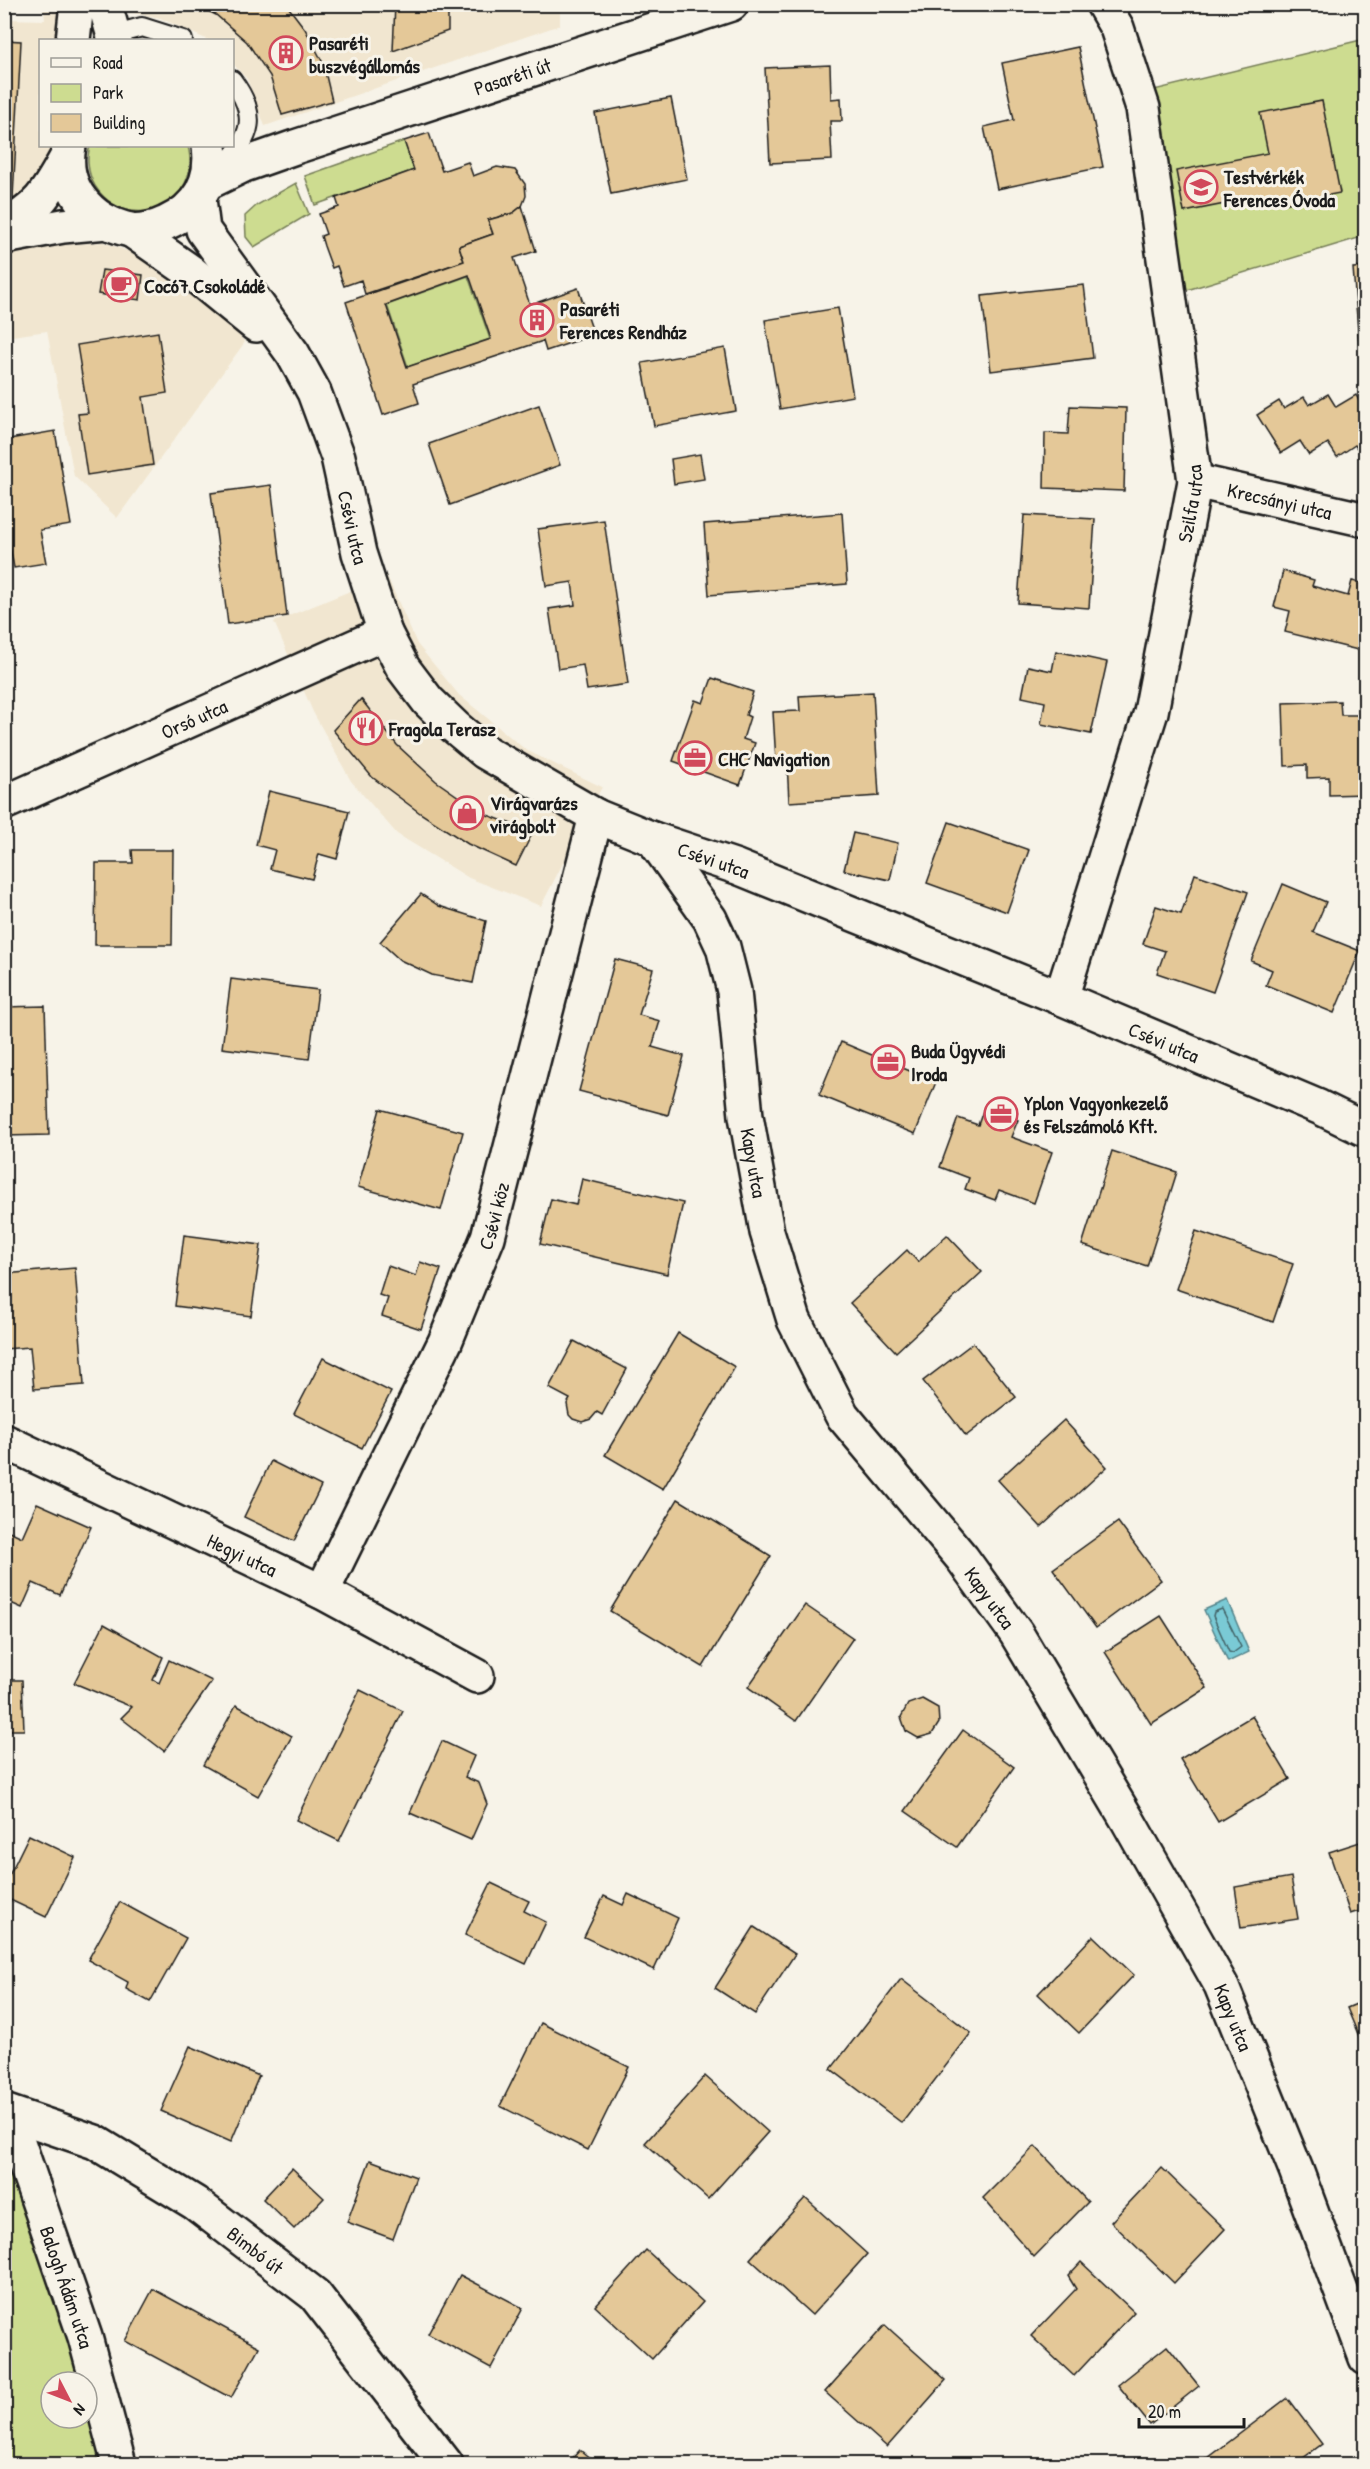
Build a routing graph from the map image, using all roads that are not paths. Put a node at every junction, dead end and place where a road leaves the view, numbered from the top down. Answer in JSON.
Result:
{"nodes":[{"id":1,"x":77,"y":4,"type":"edge"},
{"id":2,"x":731,"y":4,"type":"edge"},
{"id":3,"x":1103,"y":4,"type":"edge"},
{"id":4,"x":110,"y":30,"type":"edge"},
{"id":5,"x":73,"y":39,"type":"edge"},
{"id":6,"x":180,"y":39,"type":"edge"},
{"id":7,"x":234,"y":83,"type":"edge"},
{"id":8,"x":237,"y":146,"type":"edge"},
{"id":9,"x":209,"y":147,"type":"edge"},
{"id":10,"x":296,"y":147,"type":"junction"},
{"id":11,"x":68,"y":152,"type":"edge"},
{"id":12,"x":203,"y":191,"type":"junction"},
{"id":13,"x":4,"y":226,"type":"edge"},
{"id":14,"x":119,"y":226,"type":"junction"},
{"id":15,"x":4,"y":237,"type":"edge"},
{"id":16,"x":292,"y":354,"type":"junction"},
{"id":17,"x":1195,"y":481,"type":"junction"},
{"id":18,"x":1365,"y":520,"type":"edge"},
{"id":19,"x":385,"y":633,"type":"junction"},
{"id":20,"x":4,"y":803,"type":"edge"},
{"id":21,"x":596,"y":816,"type":"junction"},
{"id":22,"x":653,"y":839,"type":"junction"},
{"id":23,"x":1061,"y":998,"type":"junction"},
{"id":24,"x":1365,"y":1130,"type":"edge"},
{"id":25,"x":4,"y":1441,"type":"edge"},
{"id":26,"x":322,"y":1592,"type":"junction"},
{"id":27,"x":477,"y":1676,"type":"dead end"},
{"id":28,"x":6,"y":2113,"type":"edge"},
{"id":29,"x":1365,"y":2358,"type":"edge"},
{"id":30,"x":119,"y":2464,"type":"edge"},
{"id":31,"x":446,"y":2464,"type":"edge"}],
"edges":[{"from":1,"to":5,"type":"street"},
{"from":2,"to":10,"type":"street","name":"Pasaréti út"},
{"from":3,"to":17,"type":"street","name":"Szilfa utca"},
{"from":4,"to":6,"type":"lane"},
{"from":7,"to":8,"type":"lane"},
{"from":8,"to":10,"type":"street","name":"Pasaréti út"},
{"from":8,"to":12,"type":"lane"},
{"from":9,"to":12,"type":"street","name":"Csévi utca"},
{"from":10,"to":12,"type":"street","name":"Pasaréti út"},
{"from":11,"to":13,"type":"street"},
{"from":11,"to":14,"type":"street","name":"Csévi utca"},
{"from":12,"to":14,"type":"street","name":"Pasaréti út"},
{"from":12,"to":16,"type":"street","name":"Csévi utca"},
{"from":14,"to":15,"type":"street"},
{"from":14,"to":16,"type":"street","name":"Csévi utca"},
{"from":16,"to":19,"type":"street","name":"Csévi utca"},
{"from":17,"to":18,"type":"street","name":"Krecsányi utca"},
{"from":17,"to":23,"type":"street","name":"Szilfa utca"},
{"from":19,"to":20,"type":"street","name":"Orsó utca"},
{"from":19,"to":21,"type":"street","name":"Csévi utca"},
{"from":21,"to":22,"type":"street","name":"Csévi utca"},
{"from":21,"to":26,"type":"street","name":"Csévi köz"},
{"from":22,"to":23,"type":"street","name":"Csévi utca"},
{"from":22,"to":29,"type":"street","name":"Kapy utca"},
{"from":23,"to":24,"type":"street","name":"Csévi utca"},
{"from":25,"to":26,"type":"street","name":"Hegyi utca"},
{"from":26,"to":27,"type":"street","name":"Hegyi utca"},
{"from":28,"to":30,"type":"street","name":"Balogh Ádám utca"},
{"from":28,"to":31,"type":"street","name":"Bimbó út"}]}
